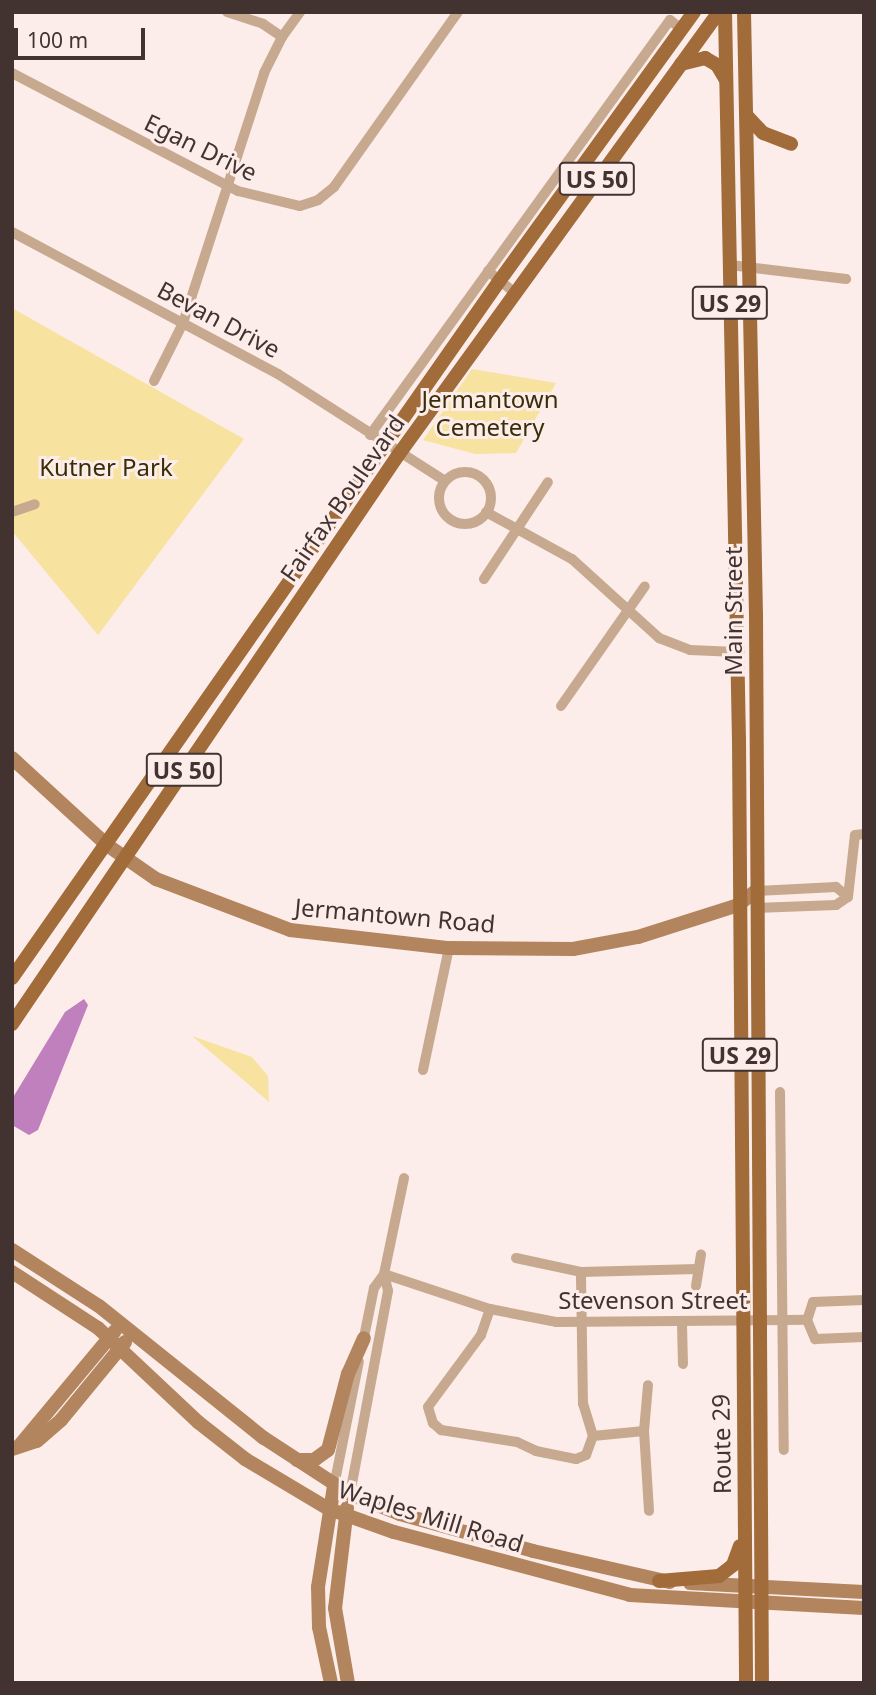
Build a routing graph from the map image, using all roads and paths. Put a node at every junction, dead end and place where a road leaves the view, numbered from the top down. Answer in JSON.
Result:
{"nodes":[{"id":1,"x":227,"y":12,"type":"edge"},
{"id":2,"x":300,"y":12,"type":"edge"},
{"id":3,"x":458,"y":12,"type":"edge"},
{"id":4,"x":694,"y":12,"type":"edge"},
{"id":5,"x":719,"y":12,"type":"edge"},
{"id":6,"x":724,"y":12,"type":"edge"},
{"id":7,"x":744,"y":12,"type":"edge"},
{"id":8,"x":282,"y":37,"type":"junction"},
{"id":9,"x":679,"y":66,"type":"junction"},
{"id":10,"x":12,"y":73,"type":"edge"},
{"id":11,"x":727,"y":81,"type":"junction"},
{"id":12,"x":747,"y":116,"type":"junction"},
{"id":13,"x":790,"y":144,"type":"dead end"},
{"id":14,"x":228,"y":186,"type":"junction"},
{"id":15,"x":12,"y":232,"type":"edge"},
{"id":16,"x":730,"y":265,"type":"junction"},
{"id":17,"x":749,"y":266,"type":"junction"},
{"id":18,"x":494,"y":276,"type":"junction"},
{"id":19,"x":846,"y":279,"type":"dead end"},
{"id":20,"x":515,"y":293,"type":"junction"},
{"id":21,"x":183,"y":323,"type":"junction"},
{"id":22,"x":426,"y":357,"type":"junction"},
{"id":23,"x":441,"y":367,"type":"junction"},
{"id":24,"x":154,"y":381,"type":"dead end"},
{"id":25,"x":370,"y":435,"type":"junction"},
{"id":26,"x":384,"y":445,"type":"junction"},
{"id":27,"x":399,"y":454,"type":"junction"},
{"id":28,"x":445,"y":481,"type":"junction"},
{"id":29,"x":548,"y":482,"type":"dead end"},
{"id":30,"x":35,"y":504,"type":"dead end"},
{"id":31,"x":12,"y":512,"type":"edge"},
{"id":32,"x":486,"y":512,"type":"junction"},
{"id":33,"x":515,"y":531,"type":"junction"},
{"id":34,"x":484,"y":579,"type":"dead end"},
{"id":35,"x":645,"y":586,"type":"dead end"},
{"id":36,"x":626,"y":612,"type":"junction"},
{"id":37,"x":258,"y":626,"type":"junction"},
{"id":38,"x":272,"y":640,"type":"junction"},
{"id":39,"x":737,"y":652,"type":"junction"},
{"id":40,"x":561,"y":706,"type":"dead end"},
{"id":41,"x":182,"y":738,"type":"junction"},
{"id":42,"x":195,"y":752,"type":"junction"},
{"id":43,"x":12,"y":758,"type":"edge"},
{"id":44,"x":864,"y":834,"type":"edge"},
{"id":45,"x":107,"y":845,"type":"junction"},
{"id":46,"x":125,"y":858,"type":"junction"},
{"id":47,"x":756,"y":891,"type":"junction"},
{"id":48,"x":848,"y":897,"type":"junction"},
{"id":49,"x":738,"y":905,"type":"junction"},
{"id":50,"x":756,"y":908,"type":"junction"},
{"id":51,"x":449,"y":948,"type":"junction"},
{"id":52,"x":12,"y":978,"type":"edge"},
{"id":53,"x":12,"y":1024,"type":"edge"},
{"id":54,"x":423,"y":1070,"type":"dead end"},
{"id":55,"x":780,"y":1092,"type":"dead end"},
{"id":56,"x":404,"y":1178,"type":"dead end"},
{"id":57,"x":742,"y":1205,"type":"joint"},
{"id":58,"x":758,"y":1209,"type":"joint"},
{"id":59,"x":12,"y":1250,"type":"edge"},
{"id":60,"x":701,"y":1254,"type":"dead end"},
{"id":61,"x":516,"y":1258,"type":"dead end"},
{"id":62,"x":697,"y":1269,"type":"junction"},
{"id":63,"x":12,"y":1272,"type":"edge"},
{"id":64,"x":580,"y":1272,"type":"junction"},
{"id":65,"x":384,"y":1274,"type":"junction"},
{"id":66,"x":696,"y":1286,"type":"dead end"},
{"id":67,"x":864,"y":1300,"type":"edge"},
{"id":68,"x":490,"y":1308,"type":"junction"},
{"id":69,"x":782,"y":1320,"type":"junction"},
{"id":70,"x":807,"y":1320,"type":"junction"},
{"id":71,"x":120,"y":1322,"type":"junction"},
{"id":72,"x":760,"y":1322,"type":"junction"},
{"id":73,"x":742,"y":1323,"type":"junction"},
{"id":74,"x":583,"y":1324,"type":"junction"},
{"id":75,"x":682,"y":1324,"type":"junction"},
{"id":76,"x":132,"y":1332,"type":"junction"},
{"id":77,"x":864,"y":1337,"type":"edge"},
{"id":78,"x":364,"y":1338,"type":"junction"},
{"id":79,"x":115,"y":1344,"type":"junction"},
{"id":80,"x":683,"y":1364,"type":"dead end"},
{"id":81,"x":648,"y":1385,"type":"dead end"},
{"id":82,"x":644,"y":1431,"type":"junction"},
{"id":83,"x":593,"y":1436,"type":"junction"},
{"id":84,"x":16,"y":1447,"type":"edge"},
{"id":85,"x":784,"y":1450,"type":"dead end"},
{"id":86,"x":295,"y":1460,"type":"junction"},
{"id":87,"x":334,"y":1486,"type":"junction"},
{"id":88,"x":350,"y":1494,"type":"junction"},
{"id":89,"x":744,"y":1506,"type":"junction"},
{"id":90,"x":329,"y":1509,"type":"junction"},
{"id":91,"x":649,"y":1511,"type":"dead end"},
{"id":92,"x":346,"y":1515,"type":"junction"},
{"id":93,"x":659,"y":1581,"type":"junction"},
{"id":94,"x":745,"y":1586,"type":"junction"},
{"id":95,"x":762,"y":1588,"type":"junction"},
{"id":96,"x":864,"y":1592,"type":"edge"},
{"id":97,"x":745,"y":1603,"type":"junction"},
{"id":98,"x":762,"y":1604,"type":"junction"},
{"id":99,"x":864,"y":1608,"type":"edge"},
{"id":100,"x":331,"y":1683,"type":"edge"},
{"id":101,"x":348,"y":1683,"type":"edge"},
{"id":102,"x":746,"y":1683,"type":"edge"},
{"id":103,"x":762,"y":1683,"type":"edge"}],
"edges":[{"from":1,"to":8,"type":"street"},
{"from":2,"to":8,"type":"street"},
{"from":3,"to":14,"type":"street","name":"Egan Drive"},
{"from":4,"to":18,"type":"main road","name":"Fairfax Boulevard","number":"US 50"},
{"from":5,"to":9,"type":"main road","name":"Fairfax Boulevard","number":"US 50"},
{"from":6,"to":11,"type":"main road","name":"Main Street","number":"US 29"},
{"from":7,"to":12,"type":"main road","name":"Main Street","number":"US 29"},
{"from":8,"to":14,"type":"street"},
{"from":9,"to":11,"type":"main road"},
{"from":9,"to":20,"type":"main road","name":"Fairfax Boulevard","number":"US 50"},
{"from":10,"to":14,"type":"street","name":"Egan Drive"},
{"from":11,"to":16,"type":"main road","name":"Main Street","number":"US 29"},
{"from":12,"to":13,"type":"main road"},
{"from":12,"to":17,"type":"main road","name":"Main Street","number":"US 29"},
{"from":14,"to":21,"type":"street"},
{"from":15,"to":21,"type":"street","name":"Bevan Drive"},
{"from":16,"to":17,"type":"street"},
{"from":16,"to":39,"type":"main road","name":"Main Street","number":"US 29"},
{"from":17,"to":19,"type":"street"},
{"from":17,"to":47,"type":"main road","name":"Main Street","number":"US 29"},
{"from":18,"to":20,"type":"street"},
{"from":18,"to":22,"type":"street"},
{"from":18,"to":23,"type":"main road","name":"Fairfax Boulevard","number":"US 50"},
{"from":20,"to":27,"type":"main road","name":"Fairfax Boulevard","number":"US 50"},
{"from":21,"to":24,"type":"street"},
{"from":21,"to":25,"type":"street","name":"Bevan Drive"},
{"from":22,"to":23,"type":"street"},
{"from":22,"to":25,"type":"street"},
{"from":23,"to":26,"type":"main road","name":"Fairfax Boulevard","number":"US 50"},
{"from":25,"to":26,"type":"street","name":"Bevan Drive"},
{"from":26,"to":27,"type":"street","name":"Bevan Drive"},
{"from":26,"to":37,"type":"main road","name":"Fairfax Boulevard","number":"US 50"},
{"from":27,"to":28,"type":"street","name":"Bevan Drive"},
{"from":27,"to":38,"type":"main road","name":"Fairfax Boulevard","number":"US 50"},
{"from":28,"to":32,"type":"street"},
{"from":28,"to":32,"type":"street"},
{"from":29,"to":33,"type":"street"},
{"from":30,"to":31,"type":"street"},
{"from":32,"to":33,"type":"street"},
{"from":33,"to":34,"type":"street"},
{"from":33,"to":36,"type":"street"},
{"from":35,"to":36,"type":"street"},
{"from":36,"to":39,"type":"street"},
{"from":36,"to":40,"type":"street"},
{"from":37,"to":38,"type":"main road"},
{"from":37,"to":41,"type":"main road","name":"Fairfax Boulevard","number":"US 50"},
{"from":38,"to":42,"type":"main road","name":"Fairfax Boulevard","number":"US 50"},
{"from":39,"to":49,"type":"main road","name":"Main Street","number":"US 29"},
{"from":41,"to":42,"type":"main road"},
{"from":41,"to":45,"type":"main road","name":"Fairfax Boulevard","number":"US 50"},
{"from":42,"to":46,"type":"main road","name":"Fairfax Boulevard","number":"US 50"},
{"from":43,"to":45,"type":"main road","name":"Jermantown Road"},
{"from":44,"to":48,"type":"street"},
{"from":45,"to":46,"type":"main road","name":"Jermantown Road"},
{"from":45,"to":52,"type":"main road","name":"Fairfax Boulevard","number":"US 50"},
{"from":46,"to":51,"type":"main road","name":"Jermantown Road"},
{"from":46,"to":53,"type":"main road","name":"Fairfax Boulevard","number":"US 50"},
{"from":47,"to":48,"type":"street"},
{"from":47,"to":49,"type":"main road","name":"Jermantown Road"},
{"from":47,"to":50,"type":"main road","name":"Main Street","number":"US 29"},
{"from":48,"to":50,"type":"street"},
{"from":49,"to":50,"type":"main road","name":"Jermantown Road"},
{"from":49,"to":51,"type":"main road","name":"Jermantown Road"},
{"from":49,"to":57,"type":"main road","name":"Main Street","number":"US 29"},
{"from":50,"to":58,"type":"main road","name":"Main Street","number":"US 29"},
{"from":51,"to":54,"type":"street"},
{"from":55,"to":69,"type":"street"},
{"from":56,"to":65,"type":"street"},
{"from":57,"to":73,"type":"main road","name":"Route 29","number":"US 29"},
{"from":58,"to":72,"type":"main road","name":"Route 29","number":"US 29"},
{"from":59,"to":71,"type":"main road","name":"Waples Mill Road"},
{"from":60,"to":62,"type":"street"},
{"from":61,"to":64,"type":"street"},
{"from":62,"to":64,"type":"street"},
{"from":62,"to":66,"type":"street"},
{"from":63,"to":79,"type":"main road","name":"Waples Mill Road"},
{"from":64,"to":74,"type":"street"},
{"from":65,"to":68,"type":"street","name":"Stevenson Street"},
{"from":65,"to":78,"type":"street"},
{"from":65,"to":88,"type":"street"},
{"from":67,"to":70,"type":"street"},
{"from":68,"to":74,"type":"street","name":"Stevenson Street"},
{"from":68,"to":83,"type":"street"},
{"from":69,"to":70,"type":"street","name":"Stevenson Street"},
{"from":69,"to":72,"type":"street","name":"Stevenson Street"},
{"from":69,"to":85,"type":"street"},
{"from":70,"to":77,"type":"street"},
{"from":71,"to":76,"type":"main road","name":"Waples Mill Road"},
{"from":71,"to":79,"type":"main road"},
{"from":72,"to":73,"type":"street","name":"Stevenson Street"},
{"from":72,"to":95,"type":"main road","name":"Route 29","number":"US 29"},
{"from":73,"to":75,"type":"street","name":"Stevenson Street"},
{"from":73,"to":89,"type":"main road","name":"Route 29","number":"US 29"},
{"from":74,"to":75,"type":"street","name":"Stevenson Street"},
{"from":74,"to":83,"type":"street"},
{"from":75,"to":80,"type":"street"},
{"from":76,"to":79,"type":"main road"},
{"from":76,"to":86,"type":"main road","name":"Waples Mill Road"},
{"from":78,"to":86,"type":"main road"},
{"from":78,"to":87,"type":"street"},
{"from":79,"to":84,"type":"main road"},
{"from":79,"to":90,"type":"main road","name":"Waples Mill Road"},
{"from":81,"to":82,"type":"street"},
{"from":82,"to":83,"type":"street"},
{"from":82,"to":91,"type":"street"},
{"from":86,"to":87,"type":"main road","name":"Waples Mill Road"},
{"from":87,"to":88,"type":"main road","name":"Waples Mill Road"},
{"from":87,"to":90,"type":"main road"},
{"from":88,"to":92,"type":"main road"},
{"from":88,"to":93,"type":"main road","name":"Waples Mill Road"},
{"from":89,"to":93,"type":"main road"},
{"from":89,"to":94,"type":"main road","name":"Route 29","number":"US 29"},
{"from":90,"to":92,"type":"main road","name":"Waples Mill Road"},
{"from":90,"to":100,"type":"main road"},
{"from":92,"to":97,"type":"main road","name":"Waples Mill Road"},
{"from":92,"to":101,"type":"main road"},
{"from":93,"to":94,"type":"main road","name":"Waples Mill Road"},
{"from":94,"to":95,"type":"main road","name":"Waples Mill Road"},
{"from":94,"to":97,"type":"main road","name":"Route 29","number":"US 29"},
{"from":95,"to":96,"type":"main road","name":"Waples Mill Road"},
{"from":95,"to":98,"type":"main road","name":"Route 29","number":"US 29"},
{"from":97,"to":98,"type":"main road","name":"Waples Mill Road"},
{"from":97,"to":102,"type":"main road","name":"Route 29","number":"US 29"},
{"from":98,"to":99,"type":"main road","name":"Waples Mill Road"},
{"from":98,"to":103,"type":"main road","name":"Route 29","number":"US 29"}]}
